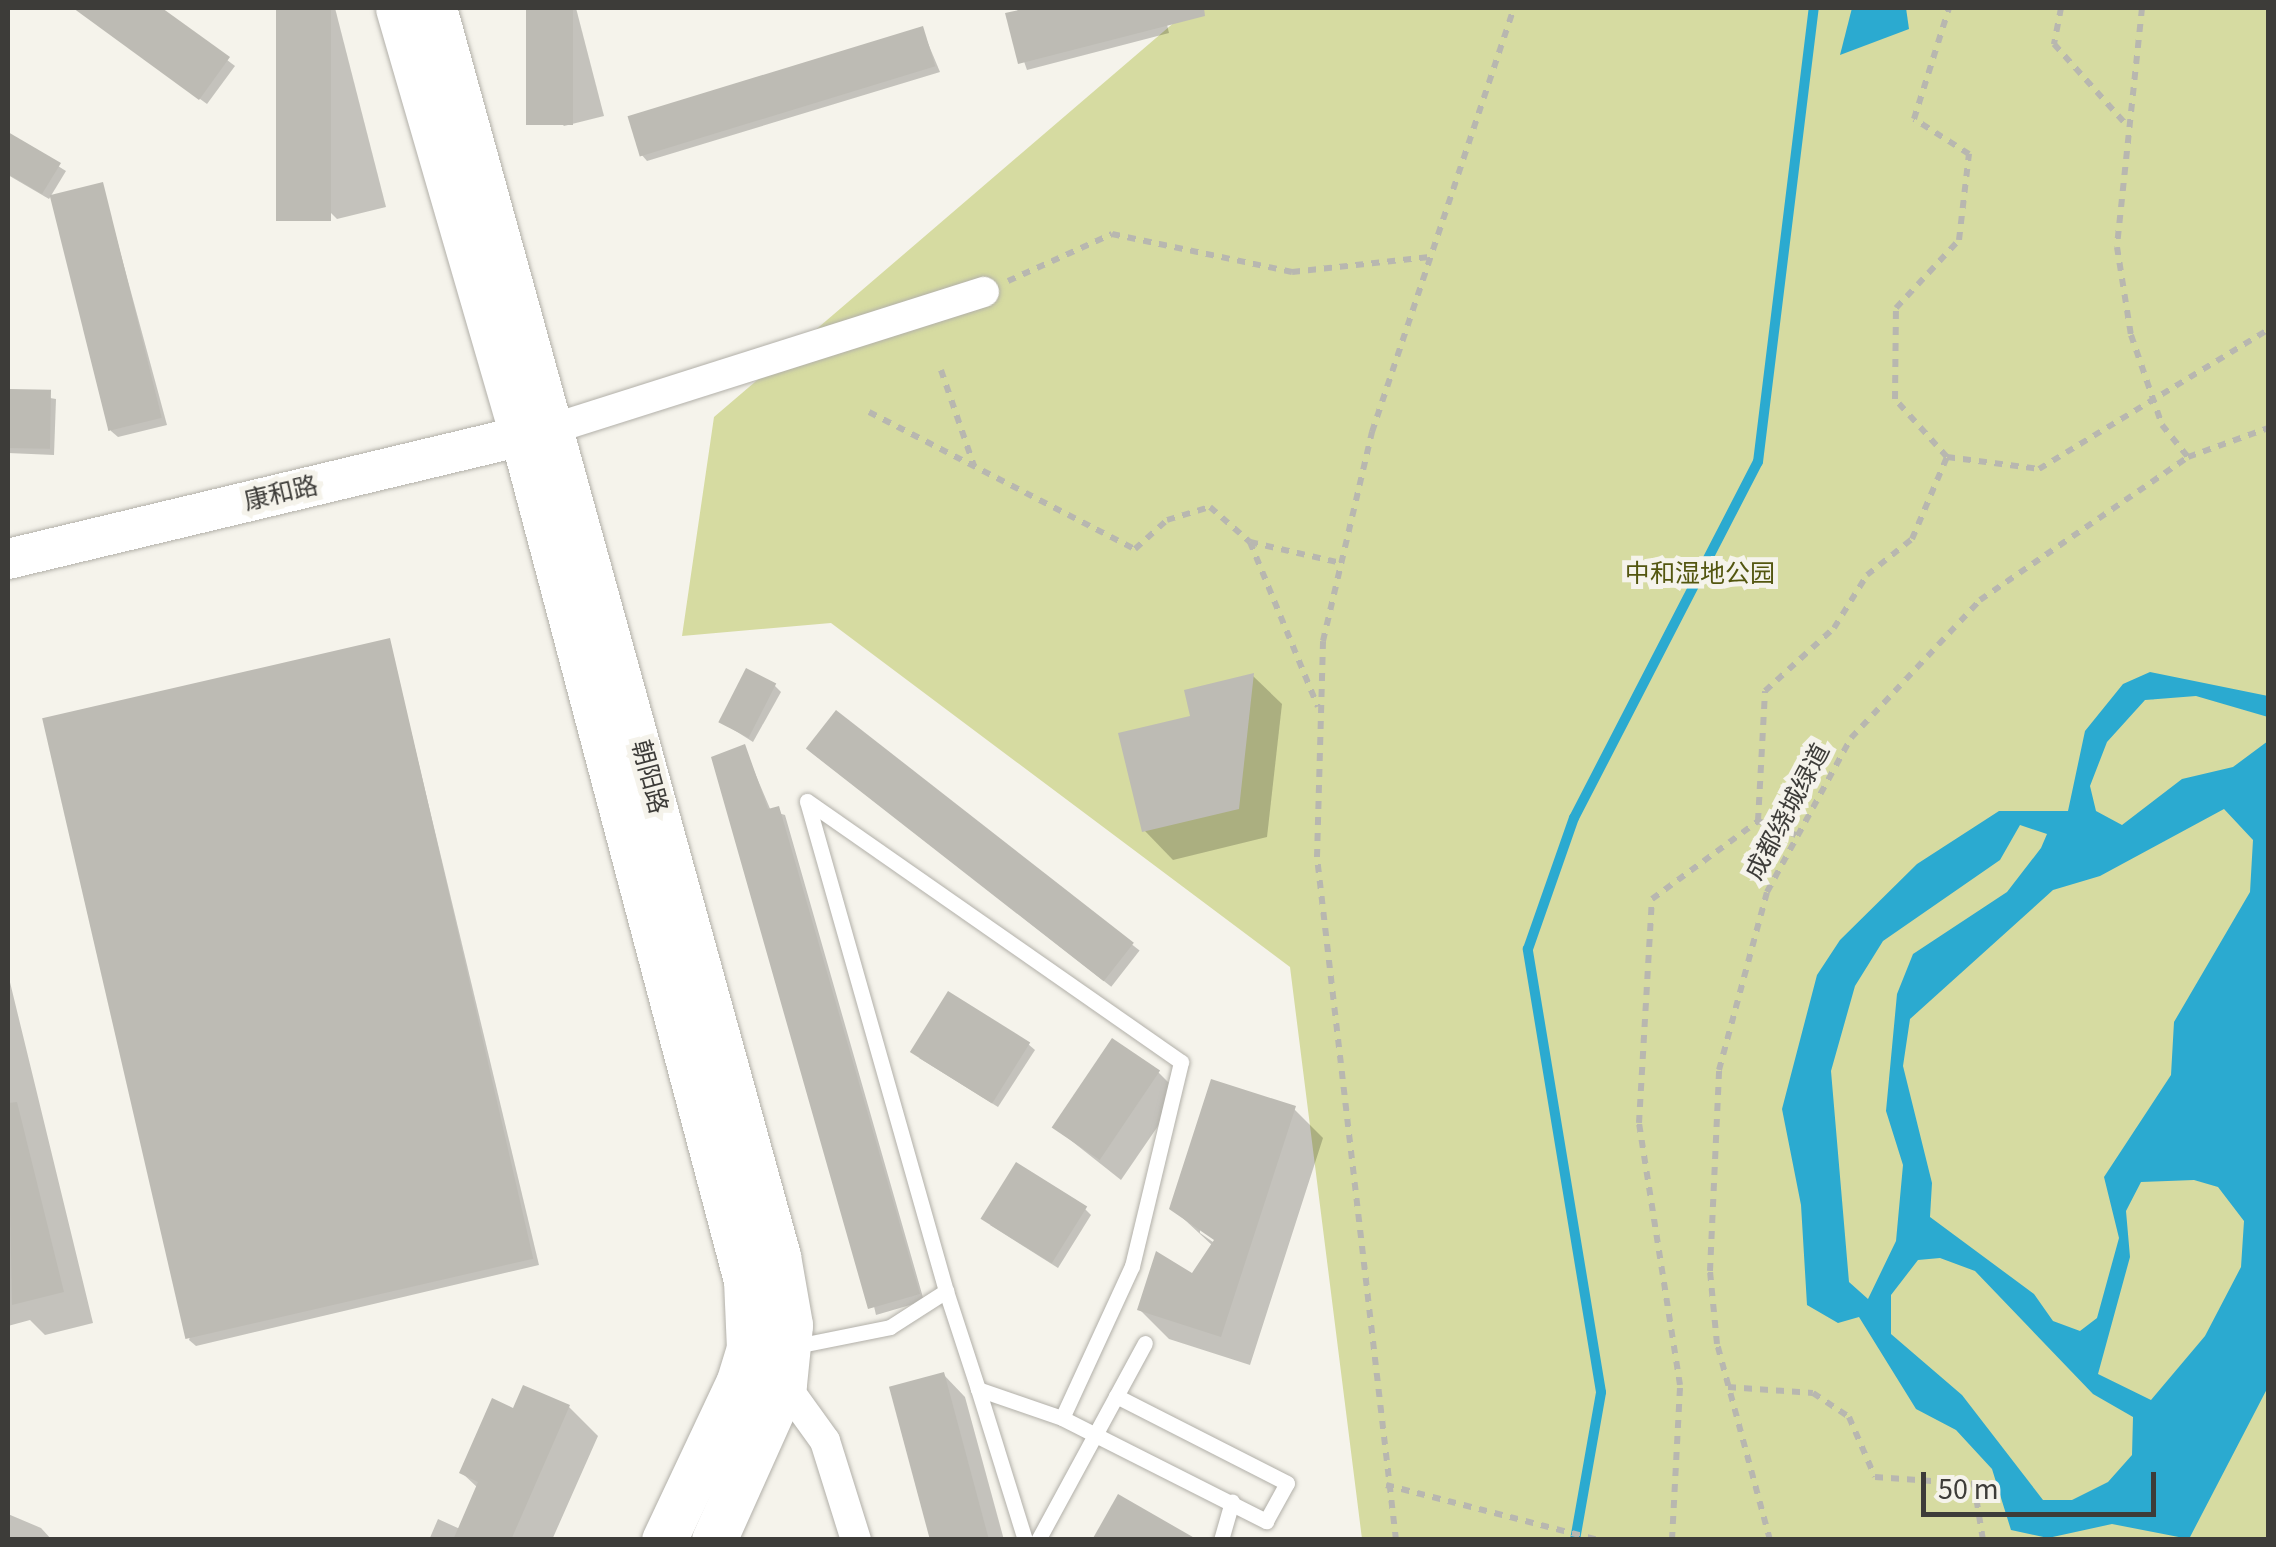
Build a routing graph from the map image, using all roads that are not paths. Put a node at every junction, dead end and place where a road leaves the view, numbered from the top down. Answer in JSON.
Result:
{"nodes":[{"id":1,"x":398,"y":8,"type":"edge"},
{"id":2,"x":434,"y":8,"type":"edge"},
{"id":3,"x":984,"y":292,"type":"road end"},
{"id":4,"x":538,"y":432,"type":"junction"},
{"id":5,"x":8,"y":559,"type":"edge"},
{"id":6,"x":946,"y":1291,"type":"junction"},
{"id":7,"x":1145,"y":1342,"type":"dead end"},
{"id":8,"x":786,"y":1366,"type":"junction"},
{"id":9,"x":978,"y":1389,"type":"junction"},
{"id":10,"x":1116,"y":1396,"type":"junction"},
{"id":11,"x":1062,"y":1418,"type":"junction"},
{"id":12,"x":1095,"y":1434,"type":"junction"},
{"id":13,"x":1232,"y":1502,"type":"junction"},
{"id":14,"x":664,"y":1540,"type":"edge"},
{"id":15,"x":714,"y":1540,"type":"edge"},
{"id":16,"x":856,"y":1540,"type":"edge"},
{"id":17,"x":1025,"y":1540,"type":"edge"},
{"id":18,"x":1038,"y":1540,"type":"edge"},
{"id":19,"x":1221,"y":1540,"type":"edge"}],
"edges":[{"from":1,"to":4,"type":"main road","name":"朝阳路"},
{"from":2,"to":4,"type":"main road","name":"朝阳路"},
{"from":3,"to":4,"type":"street"},
{"from":4,"to":5,"type":"street","name":"康和路"},
{"from":4,"to":8,"type":"main road","name":"朝阳路"},
{"from":4,"to":14,"type":"main road","name":"朝阳路"},
{"from":6,"to":8,"type":"lane"},
{"from":6,"to":9,"type":"lane"},
{"from":6,"to":11,"type":"lane"},
{"from":7,"to":10,"type":"lane"},
{"from":8,"to":15,"type":"main road"},
{"from":8,"to":16,"type":"street","name":"朝阳路"},
{"from":9,"to":11,"type":"lane"},
{"from":9,"to":17,"type":"lane"},
{"from":10,"to":12,"type":"lane"},
{"from":10,"to":13,"type":"lane"},
{"from":11,"to":12,"type":"lane"},
{"from":12,"to":13,"type":"lane"},
{"from":12,"to":18,"type":"lane"},
{"from":13,"to":19,"type":"lane"}]}
